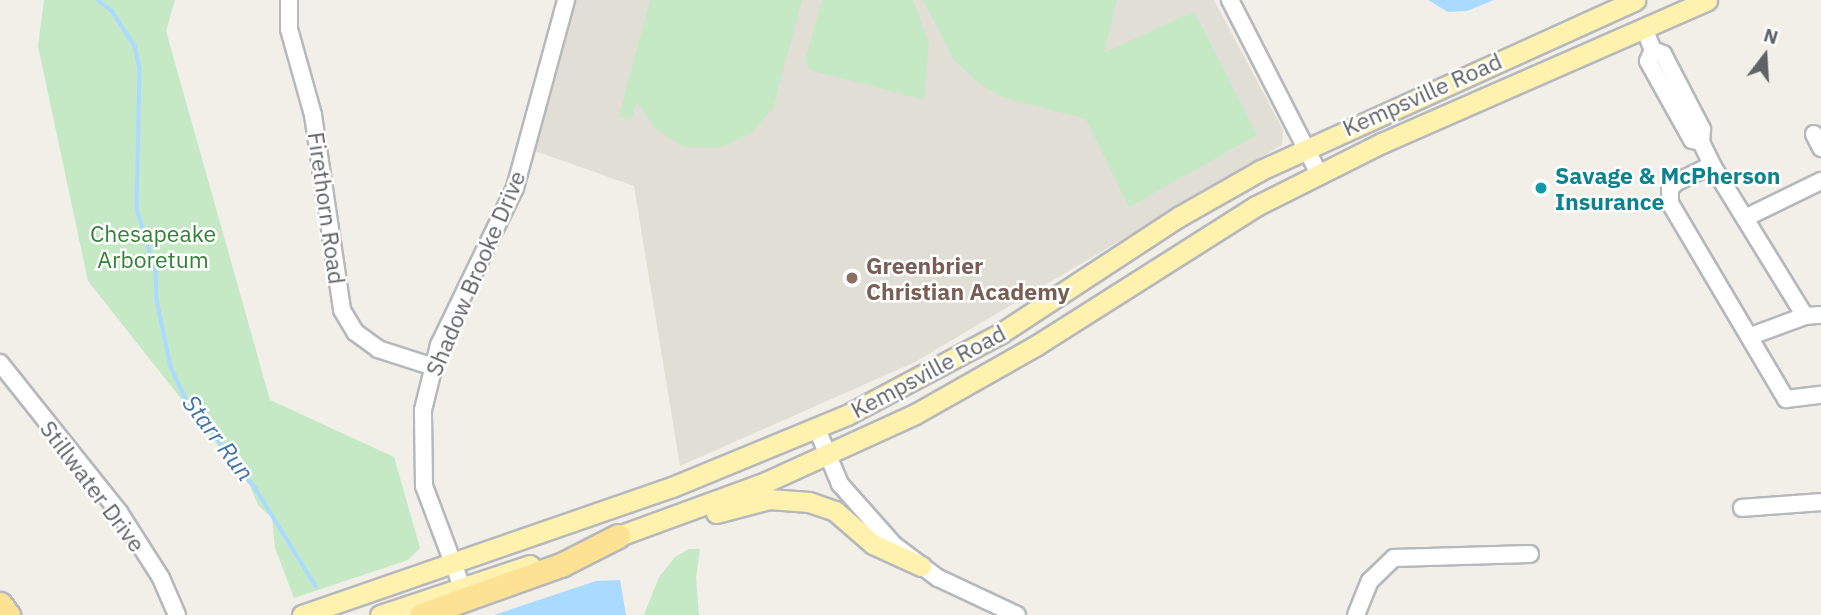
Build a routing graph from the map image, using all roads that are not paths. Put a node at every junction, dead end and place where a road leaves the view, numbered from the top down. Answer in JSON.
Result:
{"nodes":[{"id":1,"x":289,"y":0,"type":"edge"},
{"id":2,"x":566,"y":0,"type":"edge"},
{"id":3,"x":1230,"y":0,"type":"edge"},
{"id":4,"x":1635,"y":0,"type":"edge"},
{"id":5,"x":1707,"y":0,"type":"edge"},
{"id":6,"x":1644,"y":28,"type":"junction"},
{"id":7,"x":1306,"y":147,"type":"junction"},
{"id":8,"x":1712,"y":166,"type":"junction"},
{"id":9,"x":1319,"y":174,"type":"junction"},
{"id":10,"x":1821,"y":181,"type":"edge"},
{"id":11,"x":1745,"y":218,"type":"junction"},
{"id":12,"x":1813,"y":315,"type":"edge"},
{"id":13,"x":1751,"y":336,"type":"junction"},
{"id":14,"x":0,"y":363,"type":"edge"},
{"id":15,"x":431,"y":366,"type":"junction"},
{"id":16,"x":1821,"y":395,"type":"edge"},
{"id":17,"x":817,"y":429,"type":"junction"},
{"id":18,"x":826,"y":456,"type":"junction"},
{"id":19,"x":1821,"y":502,"type":"edge"},
{"id":20,"x":1742,"y":508,"type":"dead end"},
{"id":21,"x":660,"y":522,"type":"junction"},
{"id":22,"x":618,"y":536,"type":"junction"},
{"id":23,"x":1530,"y":554,"type":"dead end"},
{"id":24,"x":452,"y":563,"type":"junction"},
{"id":25,"x":921,"y":566,"type":"junction"},
{"id":26,"x":462,"y":587,"type":"junction"},
{"id":27,"x":0,"y":604,"type":"edge"},
{"id":28,"x":8,"y":615,"type":"edge"},
{"id":29,"x":177,"y":615,"type":"edge"},
{"id":30,"x":302,"y":615,"type":"edge"},
{"id":31,"x":380,"y":615,"type":"edge"},
{"id":32,"x":421,"y":615,"type":"edge"},
{"id":33,"x":1017,"y":615,"type":"edge"},
{"id":34,"x":1356,"y":615,"type":"edge"}],
"edges":[{"from":1,"to":15,"type":"street","name":"Firethorn Road"},
{"from":2,"to":15,"type":"street","name":"Shadow Brooke Drive"},
{"from":3,"to":7,"type":"street"},
{"from":4,"to":7,"type":"main road","name":"Kempsville Road"},
{"from":5,"to":6,"type":"main road","name":"Kempsville Road"},
{"from":6,"to":8,"type":"street"},
{"from":6,"to":9,"type":"main road","name":"Kempsville Road"},
{"from":7,"to":9,"type":"street"},
{"from":7,"to":17,"type":"main road","name":"Kempsville Road"},
{"from":8,"to":11,"type":"street"},
{"from":8,"to":13,"type":"street"},
{"from":9,"to":18,"type":"main road","name":"Kempsville Road"},
{"from":10,"to":11,"type":"street"},
{"from":11,"to":12,"type":"street"},
{"from":12,"to":13,"type":"street"},
{"from":13,"to":16,"type":"street"},
{"from":14,"to":29,"type":"street","name":"Stillwater Drive"},
{"from":15,"to":24,"type":"street","name":"Shadow Brooke Drive"},
{"from":17,"to":18,"type":"street"},
{"from":17,"to":24,"type":"main road","name":"Kempsville Road"},
{"from":18,"to":21,"type":"main road","name":"Kempsville Road"},
{"from":18,"to":25,"type":"street"},
{"from":19,"to":20,"type":"street"},
{"from":21,"to":22,"type":"main road","name":"Kempsville Road"},
{"from":21,"to":25,"type":"main road"},
{"from":22,"to":26,"type":"main road","name":"Kempsville Road"},
{"from":22,"to":32,"type":"highway"},
{"from":23,"to":34,"type":"street"},
{"from":24,"to":26,"type":"street","name":"Shadow Brooke Drive"},
{"from":24,"to":30,"type":"main road","name":"Kempsville Road"},
{"from":25,"to":33,"type":"street"},
{"from":26,"to":31,"type":"main road","name":"Kempsville Road"},
{"from":27,"to":28,"type":"highway"}]}
